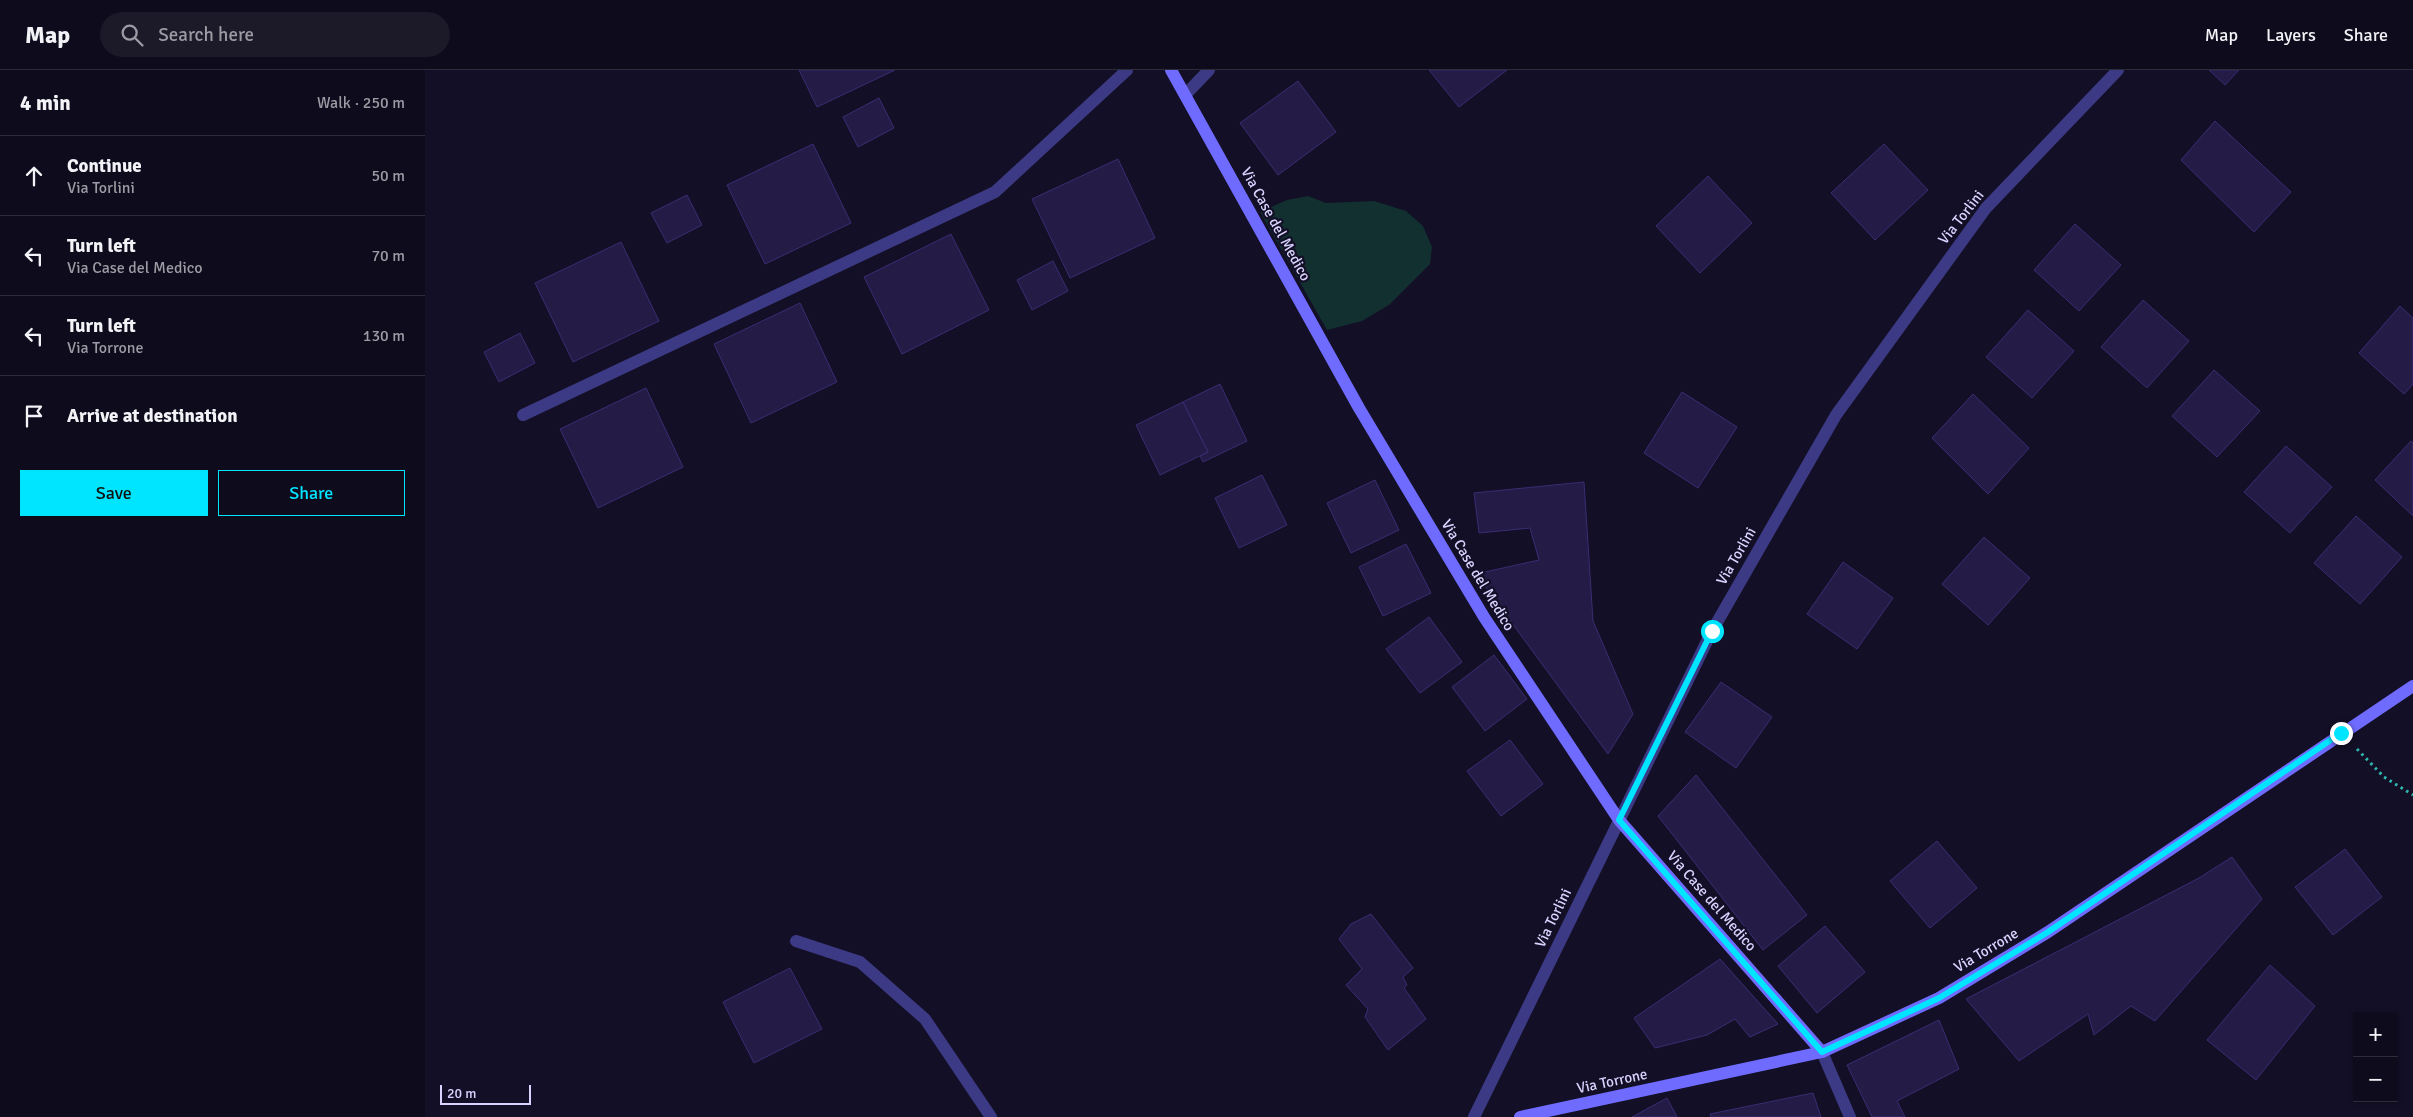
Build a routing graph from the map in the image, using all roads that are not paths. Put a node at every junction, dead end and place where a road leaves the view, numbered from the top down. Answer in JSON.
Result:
{"nodes":[{"id":1,"x":1127,"y":70,"type":"edge"},
{"id":2,"x":1171,"y":70,"type":"edge"},
{"id":3,"x":1209,"y":70,"type":"edge"},
{"id":4,"x":2118,"y":70,"type":"edge"},
{"id":5,"x":1186,"y":94,"type":"junction"},
{"id":6,"x":523,"y":415,"type":"dead end"},
{"id":7,"x":2413,"y":686,"type":"edge"},
{"id":8,"x":1619,"y":820,"type":"junction"},
{"id":9,"x":796,"y":941,"type":"dead end"},
{"id":10,"x":1822,"y":1052,"type":"junction"},
{"id":11,"x":991,"y":1117,"type":"edge"},
{"id":12,"x":1474,"y":1117,"type":"edge"},
{"id":13,"x":1520,"y":1117,"type":"edge"},
{"id":14,"x":1850,"y":1117,"type":"edge"}],
"edges":[{"from":1,"to":6,"type":"street"},
{"from":2,"to":5,"type":"main road","name":"Via Case del Medico"},
{"from":3,"to":5,"type":"street"},
{"from":4,"to":8,"type":"street","name":"Via Torlini"},
{"from":5,"to":8,"type":"main road","name":"Via Case del Medico"},
{"from":7,"to":10,"type":"main road","name":"Via Torrone"},
{"from":8,"to":10,"type":"main road","name":"Via Case del Medico"},
{"from":8,"to":12,"type":"street","name":"Via Torlini"},
{"from":9,"to":11,"type":"street"},
{"from":10,"to":13,"type":"main road","name":"Via Torrone"},
{"from":10,"to":14,"type":"street"}]}
